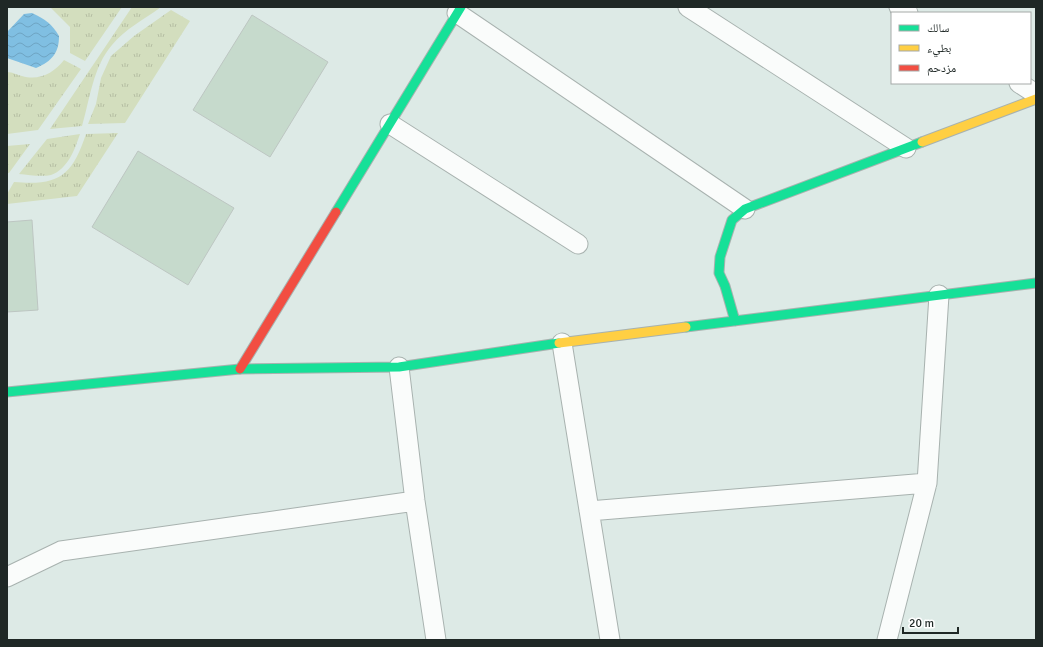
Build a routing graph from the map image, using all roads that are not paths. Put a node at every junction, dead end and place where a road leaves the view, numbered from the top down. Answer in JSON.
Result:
{"nodes":[{"id":1,"x":688,"y":7,"type":"edge"},
{"id":2,"x":459,"y":10,"type":"edge"},
{"id":3,"x":1021,"y":84,"type":"edge"},
{"id":4,"x":1036,"y":94,"type":"edge"},
{"id":5,"x":1036,"y":99,"type":"edge"},
{"id":6,"x":390,"y":124,"type":"junction"},
{"id":7,"x":906,"y":148,"type":"junction"},
{"id":8,"x":745,"y":209,"type":"junction"},
{"id":9,"x":578,"y":244,"type":"dead end"},
{"id":10,"x":1036,"y":283,"type":"edge"},
{"id":11,"x":939,"y":295,"type":"junction"},
{"id":12,"x":735,"y":321,"type":"junction"},
{"id":13,"x":562,"y":343,"type":"junction"},
{"id":14,"x":399,"y":367,"type":"junction"},
{"id":15,"x":240,"y":369,"type":"junction"},
{"id":16,"x":7,"y":392,"type":"edge"},
{"id":17,"x":927,"y":483,"type":"junction"},
{"id":18,"x":415,"y":501,"type":"junction"},
{"id":19,"x":589,"y":511,"type":"junction"},
{"id":20,"x":7,"y":577,"type":"edge"},
{"id":21,"x":436,"y":640,"type":"edge"},
{"id":22,"x":610,"y":640,"type":"edge"},
{"id":23,"x":887,"y":640,"type":"edge"}],
"edges":[{"from":1,"to":7,"type":"street"},
{"from":2,"to":6,"type":"street"},
{"from":2,"to":8,"type":"street"},
{"from":3,"to":4,"type":"street"},
{"from":5,"to":7,"type":"street"},
{"from":6,"to":9,"type":"street"},
{"from":6,"to":15,"type":"street"},
{"from":7,"to":8,"type":"street"},
{"from":8,"to":12,"type":"street"},
{"from":10,"to":11,"type":"street"},
{"from":11,"to":12,"type":"street"},
{"from":11,"to":17,"type":"street"},
{"from":12,"to":13,"type":"street"},
{"from":13,"to":14,"type":"street"},
{"from":13,"to":19,"type":"street"},
{"from":14,"to":15,"type":"street"},
{"from":14,"to":18,"type":"street"},
{"from":15,"to":16,"type":"street"},
{"from":17,"to":19,"type":"street"},
{"from":17,"to":23,"type":"street"},
{"from":18,"to":20,"type":"street"},
{"from":18,"to":21,"type":"street"},
{"from":19,"to":22,"type":"street"}]}
